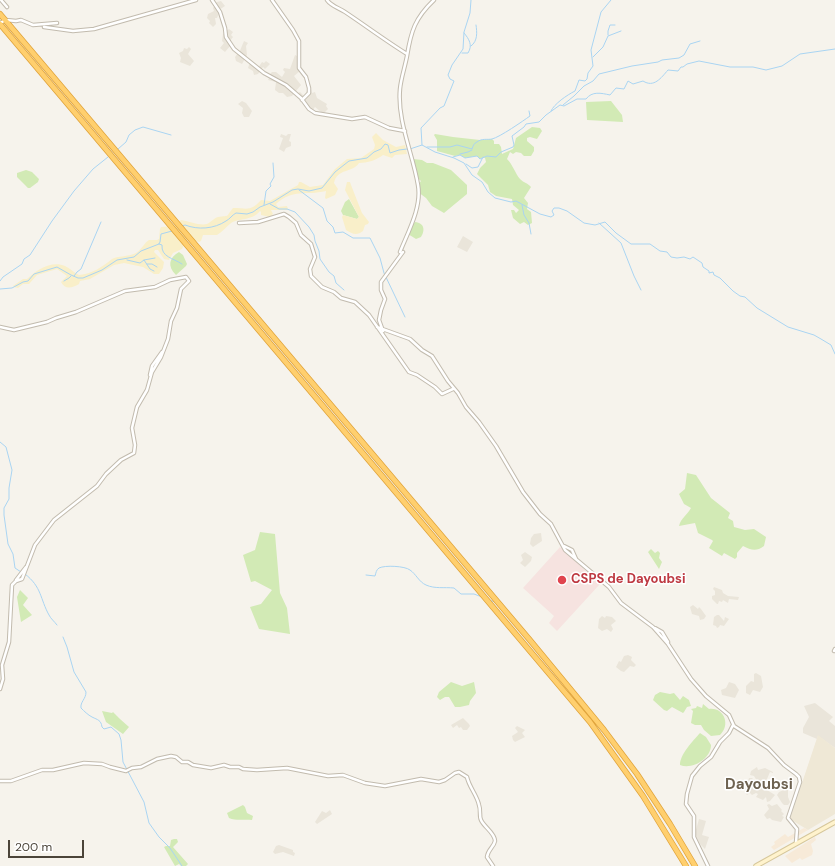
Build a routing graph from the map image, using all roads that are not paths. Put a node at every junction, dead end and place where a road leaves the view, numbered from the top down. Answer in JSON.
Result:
{"nodes":[{"id":1,"x":1,"y":0,"type":"edge"},
{"id":2,"x":196,"y":0,"type":"edge"},
{"id":3,"x":212,"y":0,"type":"edge"},
{"id":4,"x":272,"y":0,"type":"edge"},
{"id":5,"x":327,"y":0,"type":"edge"},
{"id":6,"x":434,"y":0,"type":"edge"},
{"id":7,"x":7,"y":7,"type":"dead end"},
{"id":8,"x":0,"y":14,"type":"edge"},
{"id":9,"x":6,"y":20,"type":"junction"},
{"id":10,"x":0,"y":23,"type":"edge"},
{"id":11,"x":57,"y":24,"type":"dead end"},
{"id":12,"x":44,"y":27,"type":"dead end"},
{"id":13,"x":407,"y":54,"type":"junction"},
{"id":14,"x":302,"y":100,"type":"junction"},
{"id":15,"x":405,"y":131,"type":"junction"},
{"id":16,"x":239,"y":223,"type":"dead end"},
{"id":17,"x":0,"y":327,"type":"edge"},
{"id":18,"x":377,"y":327,"type":"junction"},
{"id":19,"x":382,"y":330,"type":"junction"},
{"id":20,"x":383,"y":336,"type":"junction"},
{"id":21,"x":454,"y":389,"type":"junction"},
{"id":22,"x":0,"y":689,"type":"edge"},
{"id":23,"x":733,"y":725,"type":"junction"},
{"id":24,"x":0,"y":781,"type":"edge"},
{"id":25,"x":835,"y":822,"type":"edge"},
{"id":26,"x":796,"y":844,"type":"junction"},
{"id":27,"x":493,"y":866,"type":"edge"},
{"id":28,"x":686,"y":866,"type":"edge"},
{"id":29,"x":695,"y":866,"type":"edge"},
{"id":30,"x":708,"y":866,"type":"edge"},
{"id":31,"x":756,"y":866,"type":"edge"}],
"edges":[{"from":1,"to":7,"type":"street"},
{"from":2,"to":12,"type":"street"},
{"from":3,"to":14,"type":"street"},
{"from":4,"to":14,"type":"street"},
{"from":5,"to":13,"type":"street"},
{"from":6,"to":13,"type":"street"},
{"from":8,"to":9,"type":"highway"},
{"from":9,"to":10,"type":"street"},
{"from":9,"to":11,"type":"street"},
{"from":9,"to":29,"type":"highway"},
{"from":10,"to":28,"type":"highway"},
{"from":13,"to":15,"type":"street"},
{"from":14,"to":15,"type":"street"},
{"from":15,"to":19,"type":"street"},
{"from":16,"to":18,"type":"street"},
{"from":17,"to":22,"type":"street"},
{"from":18,"to":19,"type":"street"},
{"from":18,"to":20,"type":"street"},
{"from":19,"to":20,"type":"street"},
{"from":19,"to":21,"type":"street"},
{"from":20,"to":21,"type":"street"},
{"from":21,"to":23,"type":"street"},
{"from":23,"to":26,"type":"street"},
{"from":23,"to":30,"type":"street"},
{"from":24,"to":27,"type":"street"},
{"from":25,"to":26,"type":"street"},
{"from":26,"to":31,"type":"street"}]}
